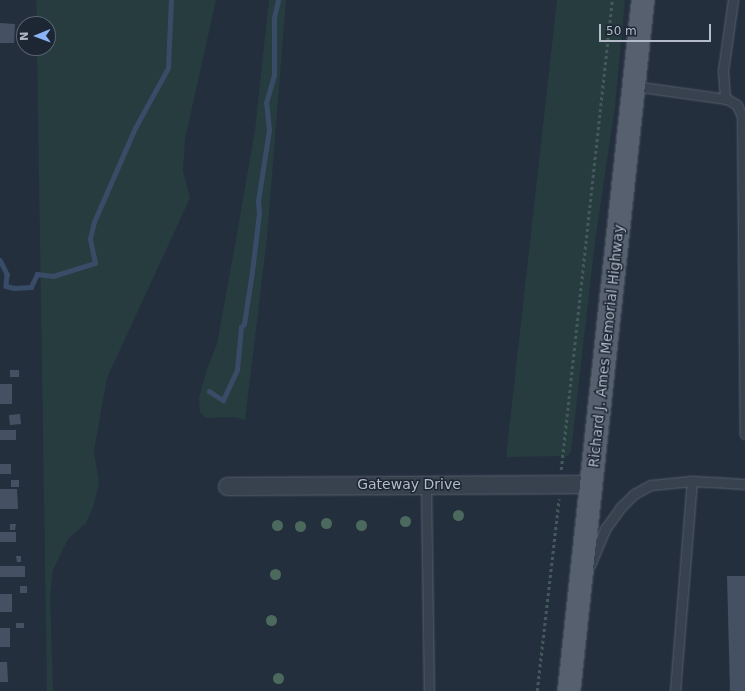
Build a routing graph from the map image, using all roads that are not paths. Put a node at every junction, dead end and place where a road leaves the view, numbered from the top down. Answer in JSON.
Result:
{"nodes":[{"id":1,"x":642,"y":0,"type":"edge"},
{"id":2,"x":733,"y":0,"type":"edge"},
{"id":3,"x":634,"y":86,"type":"junction"},
{"id":4,"x":725,"y":99,"type":"junction"},
{"id":5,"x":744,"y":221,"type":"edge"},
{"id":6,"x":745,"y":426,"type":"edge"},
{"id":7,"x":745,"y":434,"type":"edge"},
{"id":8,"x":692,"y":481,"type":"junction"},
{"id":9,"x":426,"y":484,"type":"junction"},
{"id":10,"x":592,"y":484,"type":"junction"},
{"id":11,"x":745,"y":484,"type":"edge"},
{"id":12,"x":226,"y":486,"type":"dead end"},
{"id":13,"x":581,"y":585,"type":"junction"},
{"id":14,"x":429,"y":691,"type":"edge"},
{"id":15,"x":569,"y":691,"type":"edge"},
{"id":16,"x":675,"y":691,"type":"edge"}],
"edges":[{"from":1,"to":3,"type":"main road","name":"Richard J. Ames Memorial Highway"},
{"from":2,"to":4,"type":"lane"},
{"from":3,"to":4,"type":"lane"},
{"from":3,"to":10,"type":"main road","name":"Richard J. Ames Memorial Highway"},
{"from":4,"to":5,"type":"lane"},
{"from":5,"to":6,"type":"lane"},
{"from":6,"to":7,"type":"lane"},
{"from":8,"to":11,"type":"lane"},
{"from":8,"to":13,"type":"lane"},
{"from":8,"to":16,"type":"lane"},
{"from":9,"to":10,"type":"street","name":"Gateway Drive"},
{"from":9,"to":12,"type":"street","name":"Gateway Drive"},
{"from":9,"to":14,"type":"lane"},
{"from":10,"to":13,"type":"main road","name":"Richard J. Ames Memorial Highway"},
{"from":13,"to":15,"type":"main road","name":"Richard J. Ames Memorial Highway"}]}
